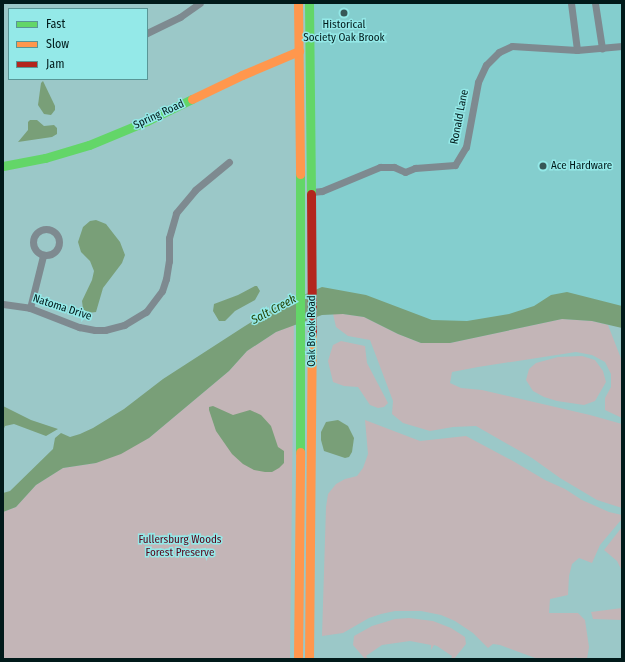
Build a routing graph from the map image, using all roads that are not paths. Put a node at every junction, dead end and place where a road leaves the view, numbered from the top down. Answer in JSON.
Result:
{"nodes":[{"id":1,"x":200,"y":3,"type":"edge"},
{"id":2,"x":298,"y":3,"type":"edge"},
{"id":3,"x":309,"y":3,"type":"edge"},
{"id":4,"x":571,"y":3,"type":"edge"},
{"id":5,"x":596,"y":3,"type":"edge"},
{"id":6,"x":148,"y":33,"type":"edge"},
{"id":7,"x":622,"y":46,"type":"edge"},
{"id":8,"x":602,"y":48,"type":"junction"},
{"id":9,"x":309,"y":49,"type":"junction"},
{"id":10,"x":299,"y":50,"type":"junction"},
{"id":11,"x":577,"y":50,"type":"junction"},
{"id":12,"x":229,"y":162,"type":"dead end"},
{"id":13,"x":3,"y":166,"type":"edge"},
{"id":14,"x":312,"y":192,"type":"junction"},
{"id":15,"x":44,"y":256,"type":"dead end"},
{"id":16,"x":3,"y":304,"type":"edge"},
{"id":17,"x":30,"y":308,"type":"junction"},
{"id":18,"x":298,"y":659,"type":"edge"},
{"id":19,"x":309,"y":659,"type":"edge"}],
"edges":[{"from":1,"to":6,"type":"street"},
{"from":2,"to":10,"type":"main road","name":"Oak Brook Road"},
{"from":3,"to":9,"type":"main road","name":"Oak Brook Road"},
{"from":4,"to":11,"type":"street"},
{"from":5,"to":8,"type":"street"},
{"from":7,"to":8,"type":"street","name":"Ronald Lane"},
{"from":8,"to":11,"type":"street","name":"Ronald Lane"},
{"from":9,"to":10,"type":"street","name":"Spring Road"},
{"from":9,"to":14,"type":"main road","name":"Oak Brook Road"},
{"from":10,"to":13,"type":"main road","name":"Spring Road"},
{"from":10,"to":18,"type":"main road","name":"Oak Brook Road"},
{"from":11,"to":14,"type":"street","name":"Ronald Lane"},
{"from":12,"to":17,"type":"street","name":"Natoma Drive"},
{"from":14,"to":19,"type":"main road","name":"Oak Brook Road"},
{"from":15,"to":17,"type":"street"},
{"from":16,"to":17,"type":"street","name":"Natoma Drive"}]}
